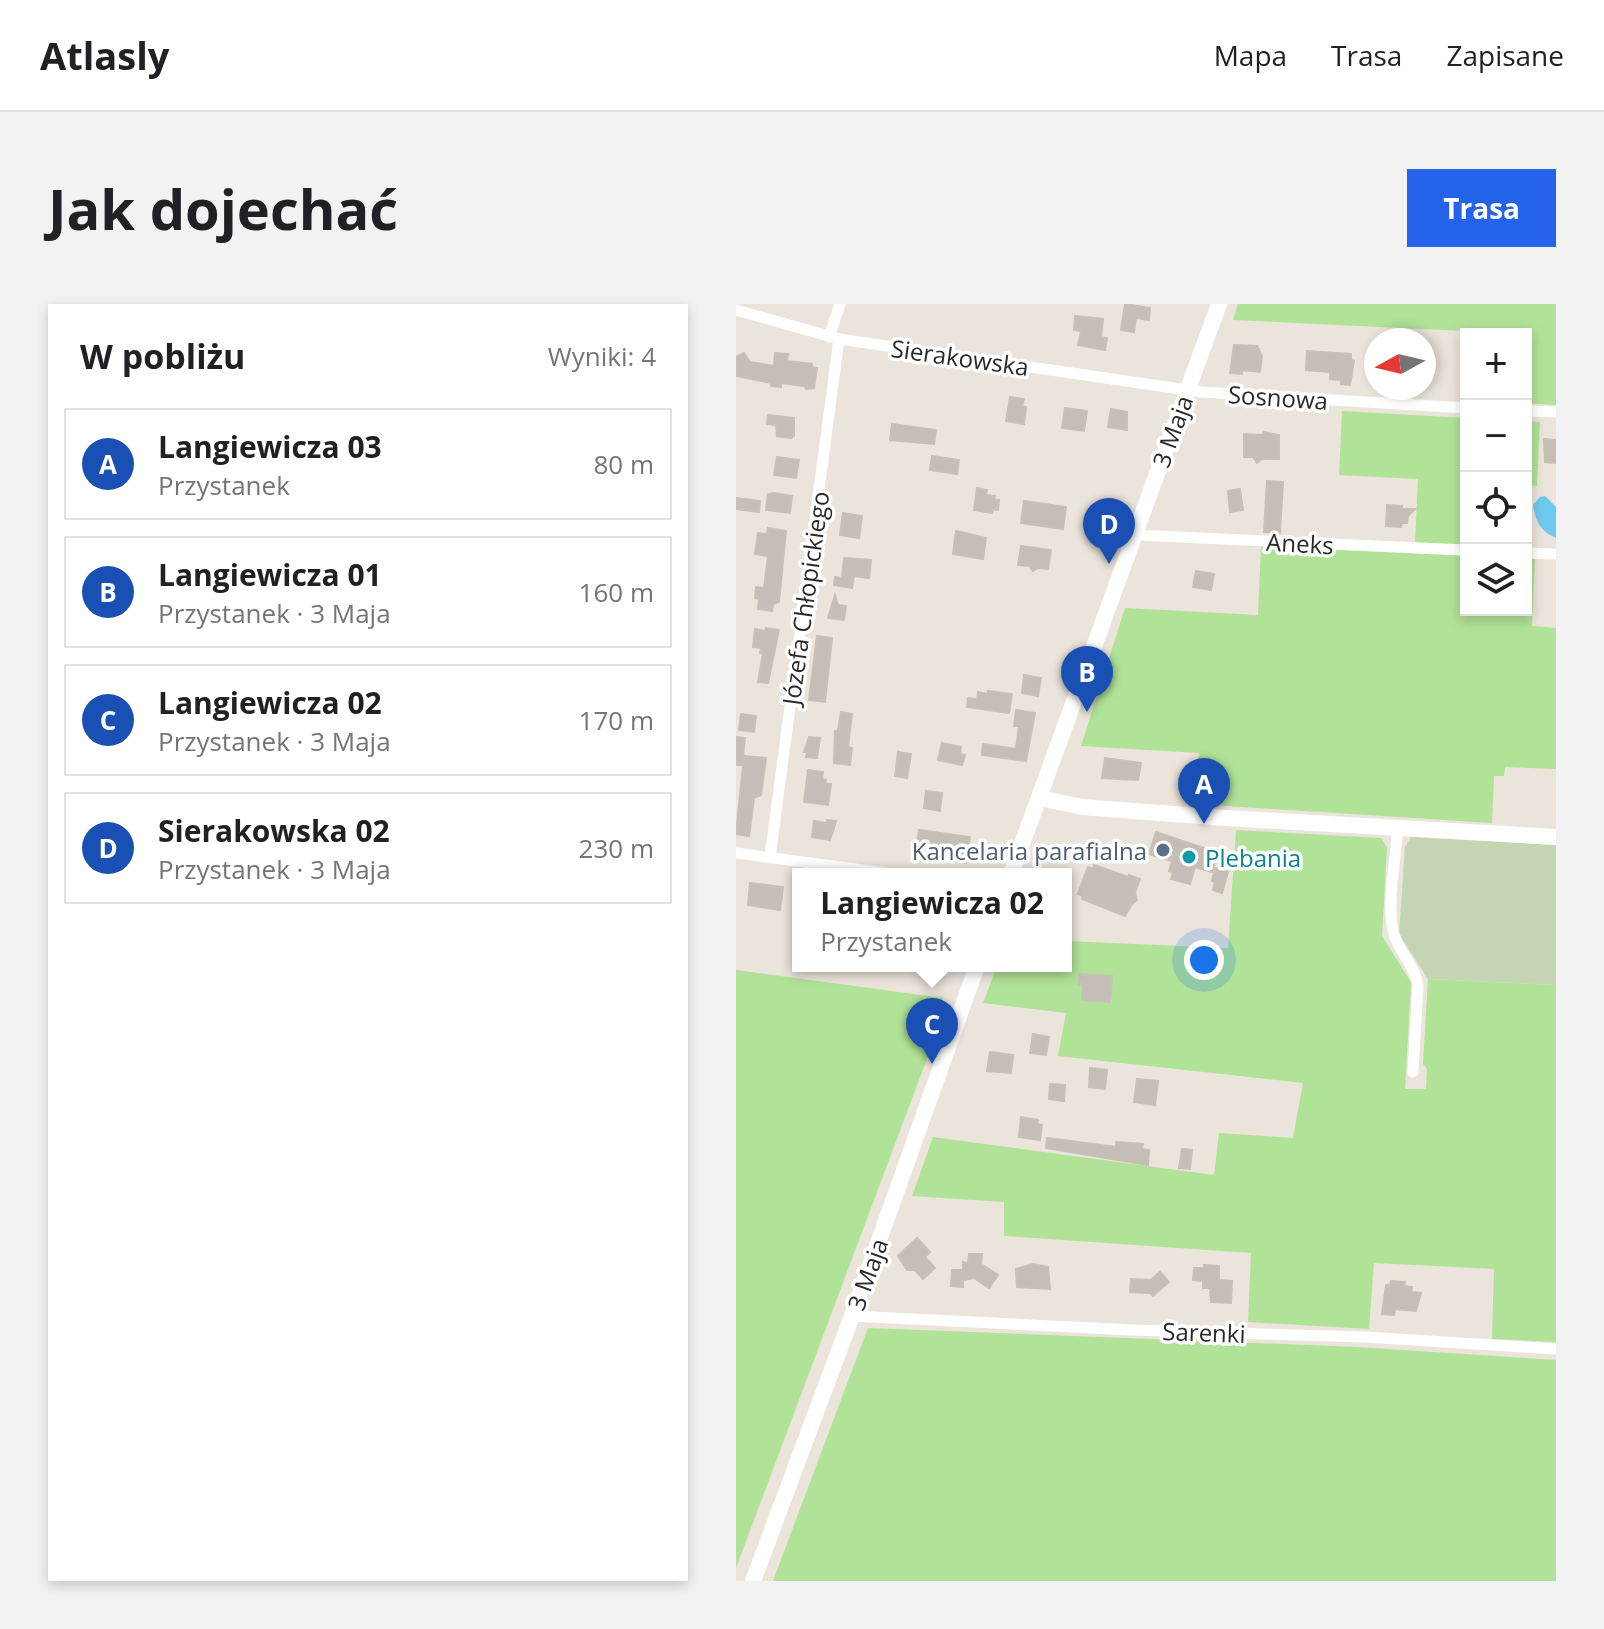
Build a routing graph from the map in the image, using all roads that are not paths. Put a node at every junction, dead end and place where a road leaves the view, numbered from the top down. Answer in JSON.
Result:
{"nodes":[{"id":1,"x":840,"y":304,"type":"edge"},
{"id":2,"x":1219,"y":304,"type":"edge"},
{"id":3,"x":736,"y":310,"type":"edge"},
{"id":4,"x":834,"y":338,"type":"junction"},
{"id":5,"x":1186,"y":390,"type":"junction"},
{"id":6,"x":1460,"y":408,"type":"edge"},
{"id":7,"x":1532,"y":411,"type":"edge"},
{"id":8,"x":1556,"y":412,"type":"edge"},
{"id":9,"x":1134,"y":535,"type":"junction"},
{"id":10,"x":1460,"y":550,"type":"edge"},
{"id":11,"x":1532,"y":553,"type":"edge"},
{"id":12,"x":1556,"y":554,"type":"edge"},
{"id":13,"x":1040,"y":798,"type":"junction"},
{"id":14,"x":1398,"y":827,"type":"junction"},
{"id":15,"x":1556,"y":837,"type":"edge"},
{"id":16,"x":736,"y":853,"type":"edge"},
{"id":17,"x":770,"y":857,"type":"junction"},
{"id":18,"x":850,"y":868,"type":"edge"},
{"id":19,"x":1013,"y":868,"type":"edge"},
{"id":20,"x":975,"y":972,"type":"edge"},
{"id":21,"x":1413,"y":1072,"type":"dead end"},
{"id":22,"x":852,"y":1316,"type":"junction"},
{"id":23,"x":1556,"y":1349,"type":"edge"},
{"id":24,"x":753,"y":1581,"type":"edge"}],
"edges":[{"from":1,"to":4,"type":"street","name":"Józefa Chłopickiego"},
{"from":2,"to":5,"type":"street","name":"3 Maja"},
{"from":3,"to":4,"type":"street","name":"Sierakowska"},
{"from":4,"to":5,"type":"street","name":"Sierakowska"},
{"from":4,"to":17,"type":"street","name":"Józefa Chłopickiego"},
{"from":5,"to":6,"type":"street","name":"Sosnowa"},
{"from":5,"to":9,"type":"street","name":"3 Maja"},
{"from":7,"to":8,"type":"street"},
{"from":9,"to":10,"type":"street","name":"Aneks"},
{"from":9,"to":13,"type":"street","name":"3 Maja"},
{"from":11,"to":12,"type":"street"},
{"from":13,"to":14,"type":"street"},
{"from":13,"to":19,"type":"street","name":"3 Maja"},
{"from":14,"to":15,"type":"street"},
{"from":14,"to":21,"type":"street"},
{"from":16,"to":17,"type":"street"},
{"from":17,"to":18,"type":"street"},
{"from":20,"to":22,"type":"street","name":"3 Maja"},
{"from":22,"to":23,"type":"street","name":"Sarenki"},
{"from":22,"to":24,"type":"street","name":"3 Maja"}]}
